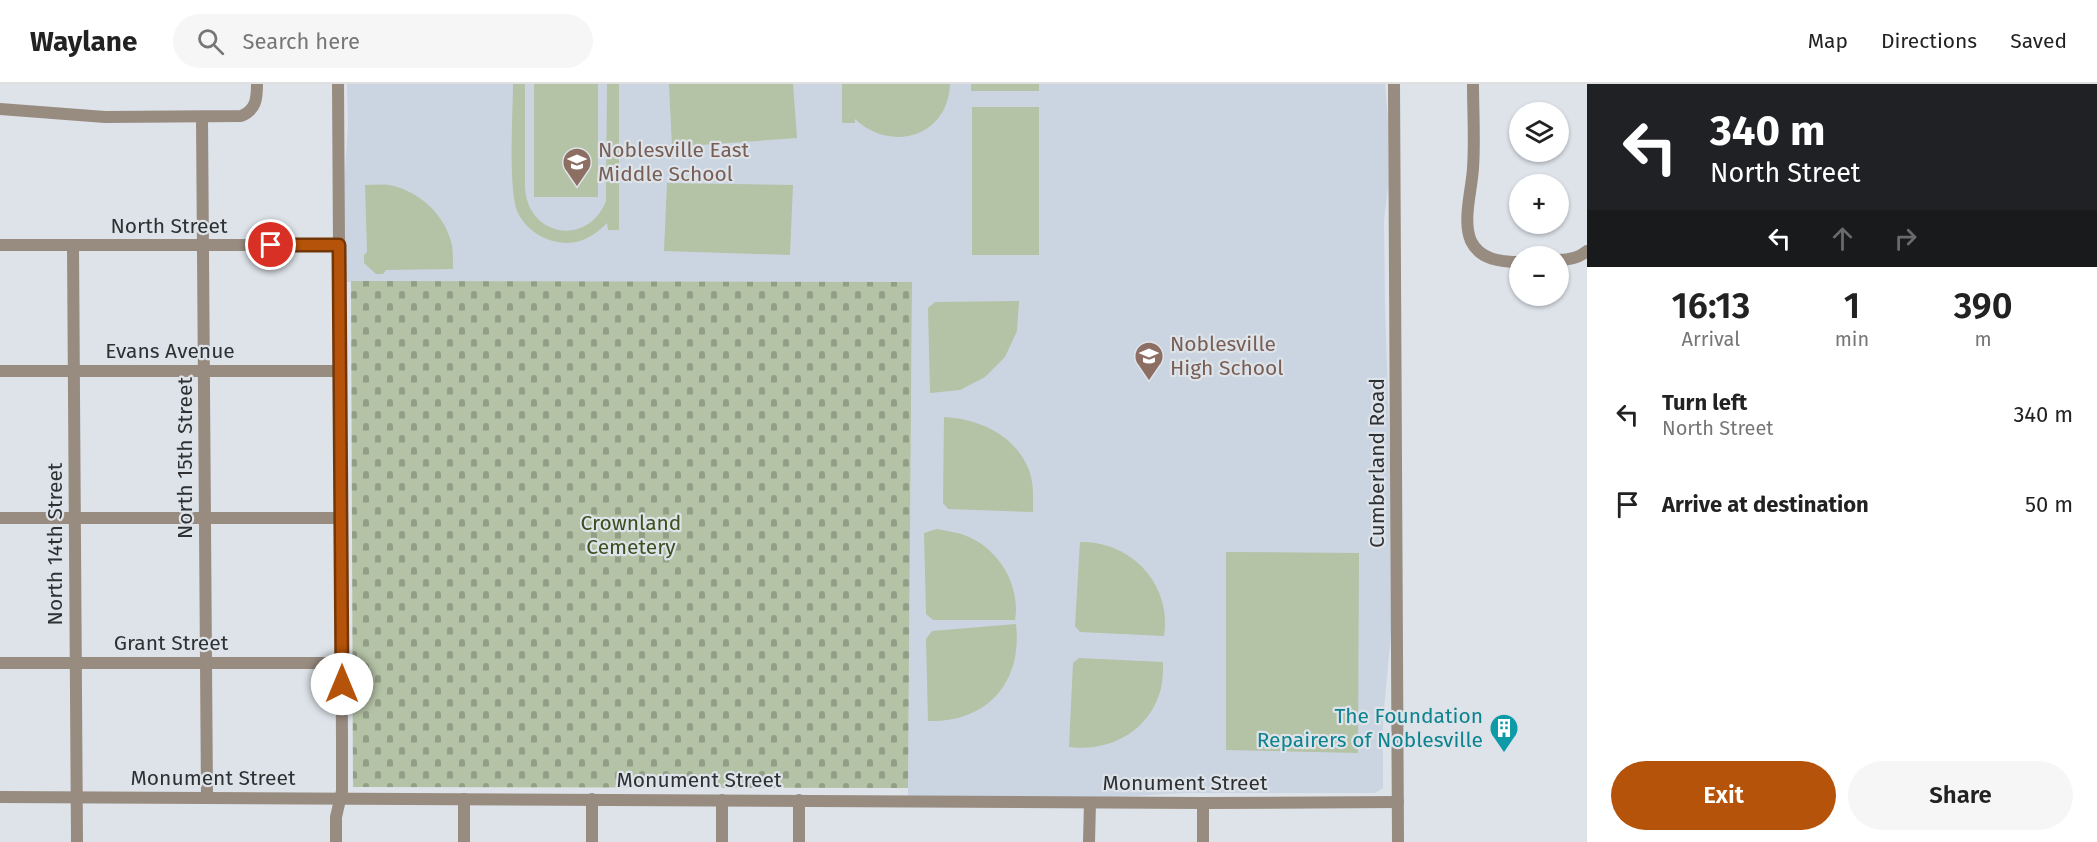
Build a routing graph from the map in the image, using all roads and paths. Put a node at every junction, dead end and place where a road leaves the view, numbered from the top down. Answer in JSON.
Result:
{"nodes":[{"id":1,"x":257,"y":84,"type":"edge"},
{"id":2,"x":338,"y":84,"type":"edge"},
{"id":3,"x":1394,"y":84,"type":"edge"},
{"id":4,"x":1473,"y":84,"type":"edge"},
{"id":5,"x":0,"y":109,"type":"edge"},
{"id":6,"x":202,"y":117,"type":"junction"},
{"id":7,"x":0,"y":245,"type":"edge"},
{"id":8,"x":73,"y":245,"type":"junction"},
{"id":9,"x":203,"y":245,"type":"junction"},
{"id":10,"x":339,"y":245,"type":"junction"},
{"id":11,"x":1587,"y":251,"type":"edge"},
{"id":12,"x":1569,"y":259,"type":"edge"},
{"id":13,"x":1509,"y":261,"type":"edge"},
{"id":14,"x":0,"y":371,"type":"edge"},
{"id":15,"x":74,"y":371,"type":"junction"},
{"id":16,"x":204,"y":371,"type":"junction"},
{"id":17,"x":340,"y":371,"type":"junction"},
{"id":18,"x":0,"y":518,"type":"edge"},
{"id":19,"x":75,"y":518,"type":"junction"},
{"id":20,"x":205,"y":518,"type":"junction"},
{"id":21,"x":341,"y":518,"type":"junction"},
{"id":22,"x":0,"y":663,"type":"edge"},
{"id":23,"x":76,"y":663,"type":"junction"},
{"id":24,"x":206,"y":663,"type":"junction"},
{"id":25,"x":342,"y":663,"type":"junction"},
{"id":26,"x":0,"y":797,"type":"edge"},
{"id":27,"x":77,"y":797,"type":"junction"},
{"id":28,"x":207,"y":798,"type":"junction"},
{"id":29,"x":341,"y":798,"type":"junction"},
{"id":30,"x":464,"y":799,"type":"junction"},
{"id":31,"x":592,"y":799,"type":"junction"},
{"id":32,"x":722,"y":800,"type":"junction"},
{"id":33,"x":799,"y":800,"type":"junction"},
{"id":34,"x":1398,"y":802,"type":"junction"},
{"id":35,"x":1090,"y":803,"type":"junction"},
{"id":36,"x":1203,"y":803,"type":"junction"},
{"id":37,"x":77,"y":842,"type":"edge"},
{"id":38,"x":336,"y":842,"type":"edge"},
{"id":39,"x":464,"y":842,"type":"edge"},
{"id":40,"x":592,"y":842,"type":"edge"},
{"id":41,"x":722,"y":842,"type":"edge"},
{"id":42,"x":799,"y":842,"type":"edge"},
{"id":43,"x":1089,"y":842,"type":"edge"},
{"id":44,"x":1203,"y":842,"type":"edge"},
{"id":45,"x":1398,"y":842,"type":"edge"}],
"edges":[{"from":1,"to":6,"type":"street"},
{"from":2,"to":10,"type":"street"},
{"from":3,"to":34,"type":"street","name":"Cumberland Road"},
{"from":4,"to":13,"type":"street"},
{"from":5,"to":6,"type":"street"},
{"from":6,"to":9,"type":"street","name":"North 15th Street"},
{"from":7,"to":8,"type":"street","name":"North Street"},
{"from":8,"to":9,"type":"street","name":"North Street"},
{"from":8,"to":15,"type":"street","name":"North 14th Street"},
{"from":9,"to":10,"type":"street","name":"North Street"},
{"from":9,"to":16,"type":"street","name":"North 15th Street"},
{"from":10,"to":17,"type":"street"},
{"from":11,"to":12,"type":"street"},
{"from":14,"to":15,"type":"street","name":"Evans Avenue"},
{"from":15,"to":16,"type":"street","name":"Evans Avenue"},
{"from":15,"to":19,"type":"street","name":"North 14th Street"},
{"from":16,"to":17,"type":"street","name":"Evans Avenue"},
{"from":16,"to":20,"type":"street","name":"North 15th Street"},
{"from":17,"to":21,"type":"street"},
{"from":18,"to":19,"type":"street"},
{"from":19,"to":20,"type":"street"},
{"from":19,"to":23,"type":"street","name":"North 14th Street"},
{"from":20,"to":21,"type":"street"},
{"from":20,"to":24,"type":"street","name":"North 15th Street"},
{"from":21,"to":25,"type":"street"},
{"from":22,"to":23,"type":"street","name":"Grant Street"},
{"from":23,"to":24,"type":"street","name":"Grant Street"},
{"from":23,"to":27,"type":"street","name":"North 14th Street"},
{"from":24,"to":25,"type":"street","name":"Grant Street"},
{"from":24,"to":28,"type":"street","name":"North 15th Street"},
{"from":25,"to":29,"type":"street"},
{"from":26,"to":27,"type":"street","name":"Monument Street"},
{"from":27,"to":28,"type":"street","name":"Monument Street"},
{"from":27,"to":37,"type":"street","name":"North 14th Street"},
{"from":28,"to":29,"type":"street","name":"Monument Street"},
{"from":29,"to":30,"type":"street","name":"Monument Street"},
{"from":29,"to":38,"type":"street"},
{"from":30,"to":31,"type":"street","name":"Monument Street"},
{"from":30,"to":39,"type":"street"},
{"from":31,"to":32,"type":"street","name":"Monument Street"},
{"from":31,"to":40,"type":"street"},
{"from":32,"to":33,"type":"street","name":"Monument Street"},
{"from":32,"to":41,"type":"street"},
{"from":33,"to":35,"type":"street","name":"Monument Street"},
{"from":33,"to":42,"type":"street"},
{"from":34,"to":36,"type":"street","name":"Monument Street"},
{"from":34,"to":45,"type":"street","name":"Cumberland Road"},
{"from":35,"to":36,"type":"street","name":"Monument Street"},
{"from":35,"to":43,"type":"street"},
{"from":36,"to":44,"type":"street"}]}
